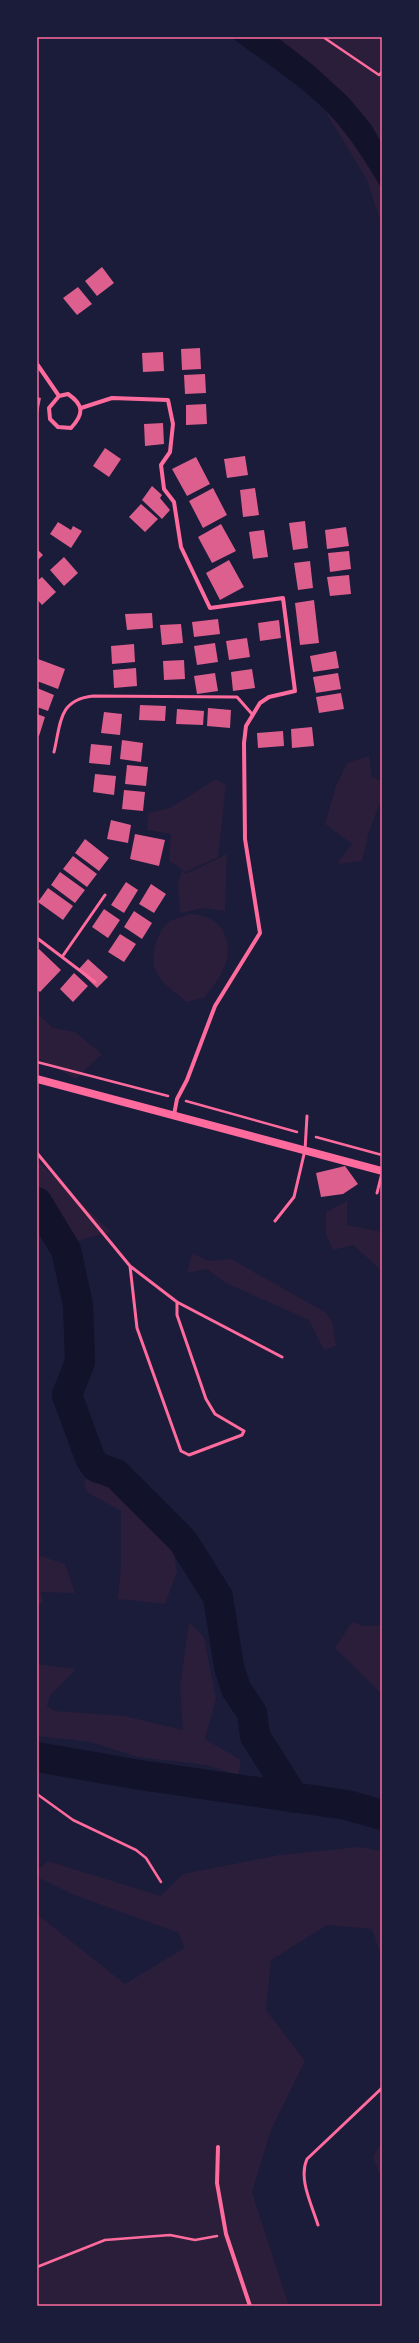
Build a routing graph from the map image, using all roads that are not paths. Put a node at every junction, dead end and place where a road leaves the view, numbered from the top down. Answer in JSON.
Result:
{"nodes":[{"id":1,"x":37,"y":364,"type":"edge"},
{"id":2,"x":59,"y":396,"type":"junction"},
{"id":3,"x":81,"y":408,"type":"junction"},
{"id":4,"x":252,"y":714,"type":"junction"},
{"id":5,"x":54,"y":752,"type":"dead end"},
{"id":6,"x":105,"y":895,"type":"dead end"},
{"id":7,"x":37,"y":938,"type":"edge"},
{"id":8,"x":62,"y":957,"type":"junction"},
{"id":9,"x":95,"y":982,"type":"dead end"},
{"id":10,"x":37,"y":1080,"type":"edge"},
{"id":11,"x":174,"y":1115,"type":"junction"},
{"id":12,"x":307,"y":1116,"type":"dead end"},
{"id":13,"x":305,"y":1150,"type":"junction"},
{"id":14,"x":37,"y":1153,"type":"edge"},
{"id":15,"x":382,"y":1172,"type":"edge"},
{"id":16,"x":377,"y":1193,"type":"dead end"},
{"id":17,"x":276,"y":1221,"type":"dead end"},
{"id":18,"x":130,"y":1266,"type":"junction"},
{"id":19,"x":177,"y":1302,"type":"junction"},
{"id":20,"x":282,"y":1357,"type":"dead end"},
{"id":21,"x":382,"y":2088,"type":"edge"},
{"id":22,"x":218,"y":2148,"type":"dead end"},
{"id":23,"x":318,"y":2224,"type":"dead end"},
{"id":24,"x":250,"y":2306,"type":"edge"}],
"edges":[{"from":1,"to":2,"type":"street"},
{"from":2,"to":3,"type":"street"},
{"from":2,"to":3,"type":"street"},
{"from":3,"to":4,"type":"street"},
{"from":4,"to":5,"type":"lane"},
{"from":4,"to":11,"type":"street"},
{"from":6,"to":8,"type":"lane"},
{"from":7,"to":8,"type":"lane"},
{"from":8,"to":9,"type":"lane"},
{"from":10,"to":11,"type":"main road"},
{"from":11,"to":13,"type":"main road"},
{"from":12,"to":13,"type":"lane"},
{"from":13,"to":15,"type":"main road"},
{"from":13,"to":17,"type":"lane"},
{"from":14,"to":18,"type":"lane"},
{"from":15,"to":16,"type":"lane"},
{"from":18,"to":19,"type":"lane"},
{"from":18,"to":19,"type":"lane"},
{"from":19,"to":20,"type":"lane"},
{"from":21,"to":23,"type":"lane"},
{"from":22,"to":24,"type":"street"}]}
